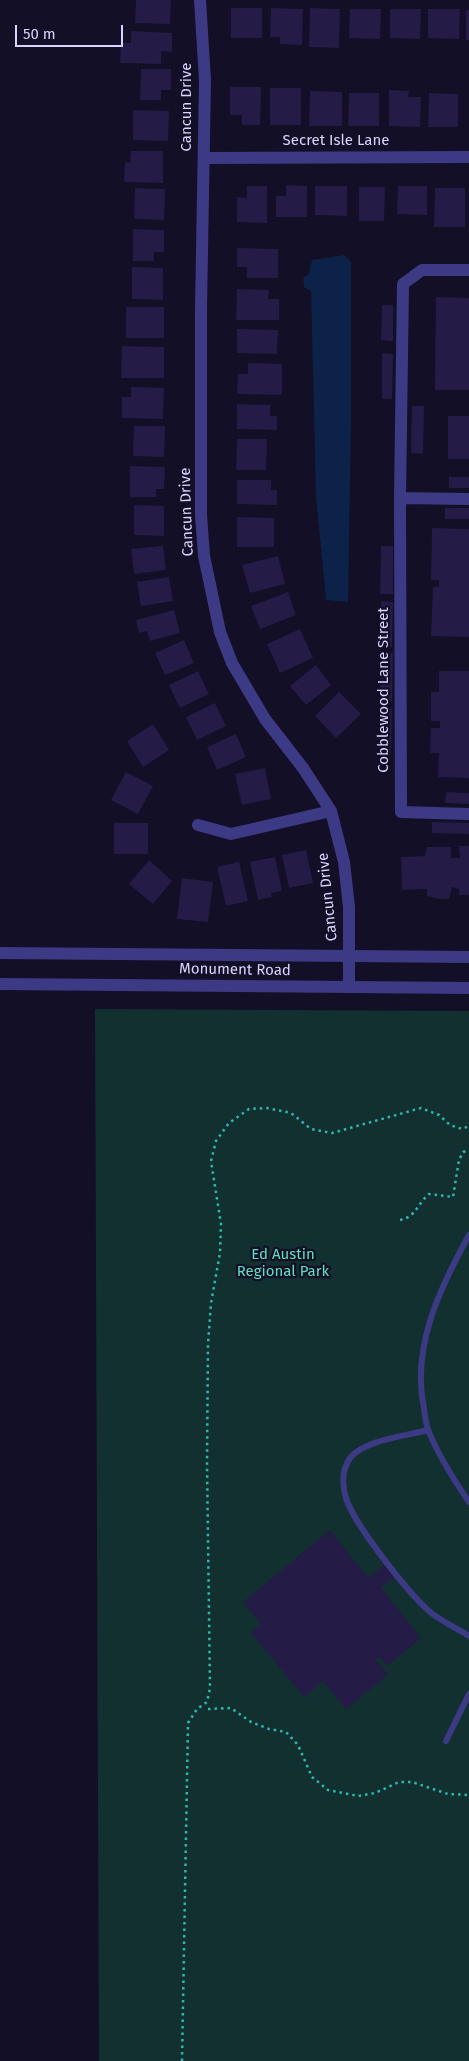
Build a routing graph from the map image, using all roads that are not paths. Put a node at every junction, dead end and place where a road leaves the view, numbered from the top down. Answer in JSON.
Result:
{"nodes":[{"id":1,"x":200,"y":0,"type":"edge"},
{"id":2,"x":469,"y":157,"type":"edge"},
{"id":3,"x":204,"y":158,"type":"junction"},
{"id":4,"x":469,"y":270,"type":"edge"},
{"id":5,"x":400,"y":498,"type":"junction"},
{"id":6,"x":469,"y":499,"type":"edge"},
{"id":7,"x":331,"y":811,"type":"junction"},
{"id":8,"x":469,"y":814,"type":"edge"},
{"id":9,"x":198,"y":825,"type":"dead end"},
{"id":10,"x":0,"y":953,"type":"edge"},
{"id":11,"x":350,"y":957,"type":"junction"},
{"id":12,"x":469,"y":957,"type":"edge"},
{"id":13,"x":0,"y":984,"type":"edge"},
{"id":14,"x":349,"y":987,"type":"junction"},
{"id":15,"x":469,"y":988,"type":"edge"},
{"id":16,"x":469,"y":1235,"type":"edge"},
{"id":17,"x":428,"y":1430,"type":"junction"},
{"id":18,"x":469,"y":1502,"type":"edge"},
{"id":19,"x":469,"y":1636,"type":"edge"},
{"id":20,"x":469,"y":1694,"type":"edge"},
{"id":21,"x":446,"y":1741,"type":"dead end"}],
"edges":[{"from":1,"to":3,"type":"street","name":"Cancun Drive"},
{"from":2,"to":3,"type":"street","name":"Secret Isle Lane"},
{"from":3,"to":7,"type":"street","name":"Cancun Drive"},
{"from":4,"to":5,"type":"street","name":"Cobblewood Lane Street"},
{"from":5,"to":6,"type":"street"},
{"from":5,"to":8,"type":"street","name":"Cobblewood Lane Street"},
{"from":7,"to":9,"type":"street"},
{"from":7,"to":11,"type":"street","name":"Cancun Drive"},
{"from":10,"to":11,"type":"street","name":"Monument Road"},
{"from":11,"to":12,"type":"street","name":"Monument Road"},
{"from":11,"to":14,"type":"street","name":"Cancun Drive"},
{"from":13,"to":14,"type":"street","name":"Monument Road"},
{"from":14,"to":15,"type":"street","name":"Monument Road"},
{"from":16,"to":17,"type":"lane"},
{"from":17,"to":18,"type":"lane"},
{"from":17,"to":19,"type":"lane"},
{"from":20,"to":21,"type":"lane"}]}
